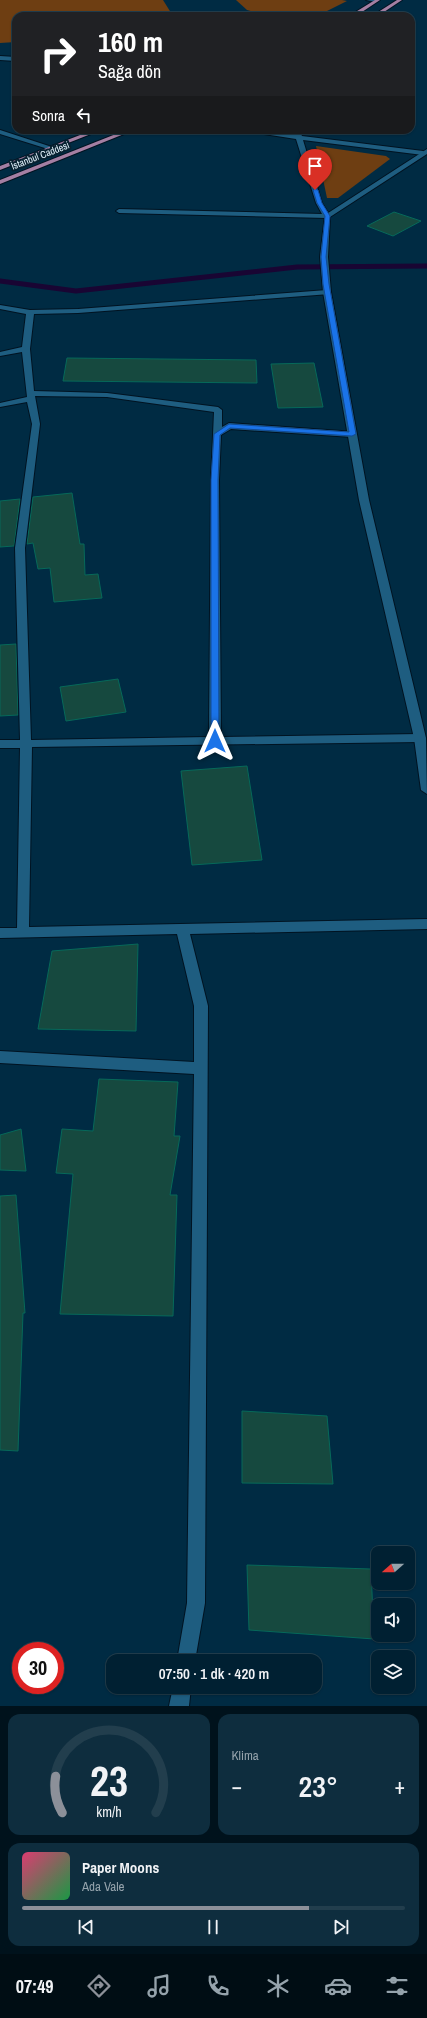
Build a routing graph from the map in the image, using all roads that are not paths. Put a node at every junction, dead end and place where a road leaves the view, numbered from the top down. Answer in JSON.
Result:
{"nodes":[{"id":1,"x":368,"y":0,"type":"edge"},
{"id":2,"x":400,"y":0,"type":"edge"},
{"id":3,"x":377,"y":1,"type":"edge"},
{"id":4,"x":359,"y":12,"type":"edge"},
{"id":5,"x":381,"y":12,"type":"edge"},
{"id":6,"x":0,"y":58,"type":"edge"},
{"id":7,"x":12,"y":59,"type":"edge"},
{"id":8,"x":0,"y":132,"type":"edge"},
{"id":9,"x":87,"y":134,"type":"edge"},
{"id":10,"x":122,"y":134,"type":"edge"},
{"id":11,"x":270,"y":134,"type":"edge"},
{"id":12,"x":298,"y":134,"type":"edge"},
{"id":13,"x":299,"y":138,"type":"junction"},
{"id":14,"x":50,"y":148,"type":"junction"},
{"id":15,"x":425,"y":152,"type":"edge"},
{"id":16,"x":0,"y":168,"type":"edge"},
{"id":17,"x":0,"y":182,"type":"edge"},
{"id":18,"x":119,"y":211,"type":"dead end"},
{"id":19,"x":327,"y":216,"type":"junction"},
{"id":20,"x":327,"y":288,"type":"junction"},
{"id":21,"x":0,"y":307,"type":"edge"},
{"id":22,"x":30,"y":312,"type":"junction"},
{"id":23,"x":26,"y":349,"type":"junction"},
{"id":24,"x":0,"y":354,"type":"edge"},
{"id":25,"x":31,"y":396,"type":"junction"},
{"id":26,"x":0,"y":405,"type":"edge"},
{"id":27,"x":217,"y":434,"type":"junction"},
{"id":28,"x":352,"y":434,"type":"junction"},
{"id":29,"x":420,"y":738,"type":"junction"},
{"id":30,"x":215,"y":741,"type":"junction"},
{"id":31,"x":0,"y":744,"type":"edge"},
{"id":32,"x":26,"y":744,"type":"junction"},
{"id":33,"x":427,"y":790,"type":"edge"},
{"id":34,"x":427,"y":924,"type":"edge"},
{"id":35,"x":182,"y":929,"type":"junction"},
{"id":36,"x":0,"y":933,"type":"edge"},
{"id":37,"x":23,"y":933,"type":"junction"},
{"id":38,"x":0,"y":1057,"type":"edge"},
{"id":39,"x":200,"y":1068,"type":"junction"},
{"id":40,"x":187,"y":1654,"type":"edge"},
{"id":41,"x":181,"y":1694,"type":"edge"},
{"id":42,"x":179,"y":1706,"type":"edge"}],
"edges":[{"from":1,"to":3,"type":"street"},
{"from":2,"to":5,"type":"main road"},
{"from":3,"to":4,"type":"main road"},
{"from":6,"to":7,"type":"street"},
{"from":8,"to":14,"type":"street"},
{"from":9,"to":14,"type":"main road","name":"İstanbul Caddesi"},
{"from":10,"to":17,"type":"main road","name":"İstanbul Caddesi"},
{"from":11,"to":13,"type":"street"},
{"from":12,"to":13,"type":"street"},
{"from":13,"to":15,"type":"street"},
{"from":13,"to":19,"type":"street"},
{"from":14,"to":16,"type":"main road","name":"İstanbul Caddesi"},
{"from":15,"to":19,"type":"street"},
{"from":18,"to":19,"type":"street"},
{"from":19,"to":20,"type":"street"},
{"from":20,"to":22,"type":"street"},
{"from":20,"to":28,"type":"street"},
{"from":21,"to":22,"type":"street"},
{"from":22,"to":23,"type":"street"},
{"from":23,"to":24,"type":"street"},
{"from":23,"to":25,"type":"street"},
{"from":25,"to":26,"type":"street"},
{"from":25,"to":27,"type":"street"},
{"from":25,"to":32,"type":"street"},
{"from":27,"to":28,"type":"street"},
{"from":27,"to":30,"type":"street"},
{"from":28,"to":29,"type":"street"},
{"from":29,"to":30,"type":"street"},
{"from":29,"to":33,"type":"street"},
{"from":30,"to":32,"type":"street"},
{"from":31,"to":32,"type":"street"},
{"from":32,"to":37,"type":"street"},
{"from":34,"to":35,"type":"street"},
{"from":35,"to":37,"type":"street"},
{"from":35,"to":39,"type":"street"},
{"from":36,"to":37,"type":"street"},
{"from":38,"to":39,"type":"street"},
{"from":39,"to":40,"type":"street"},
{"from":41,"to":42,"type":"street"}]}
